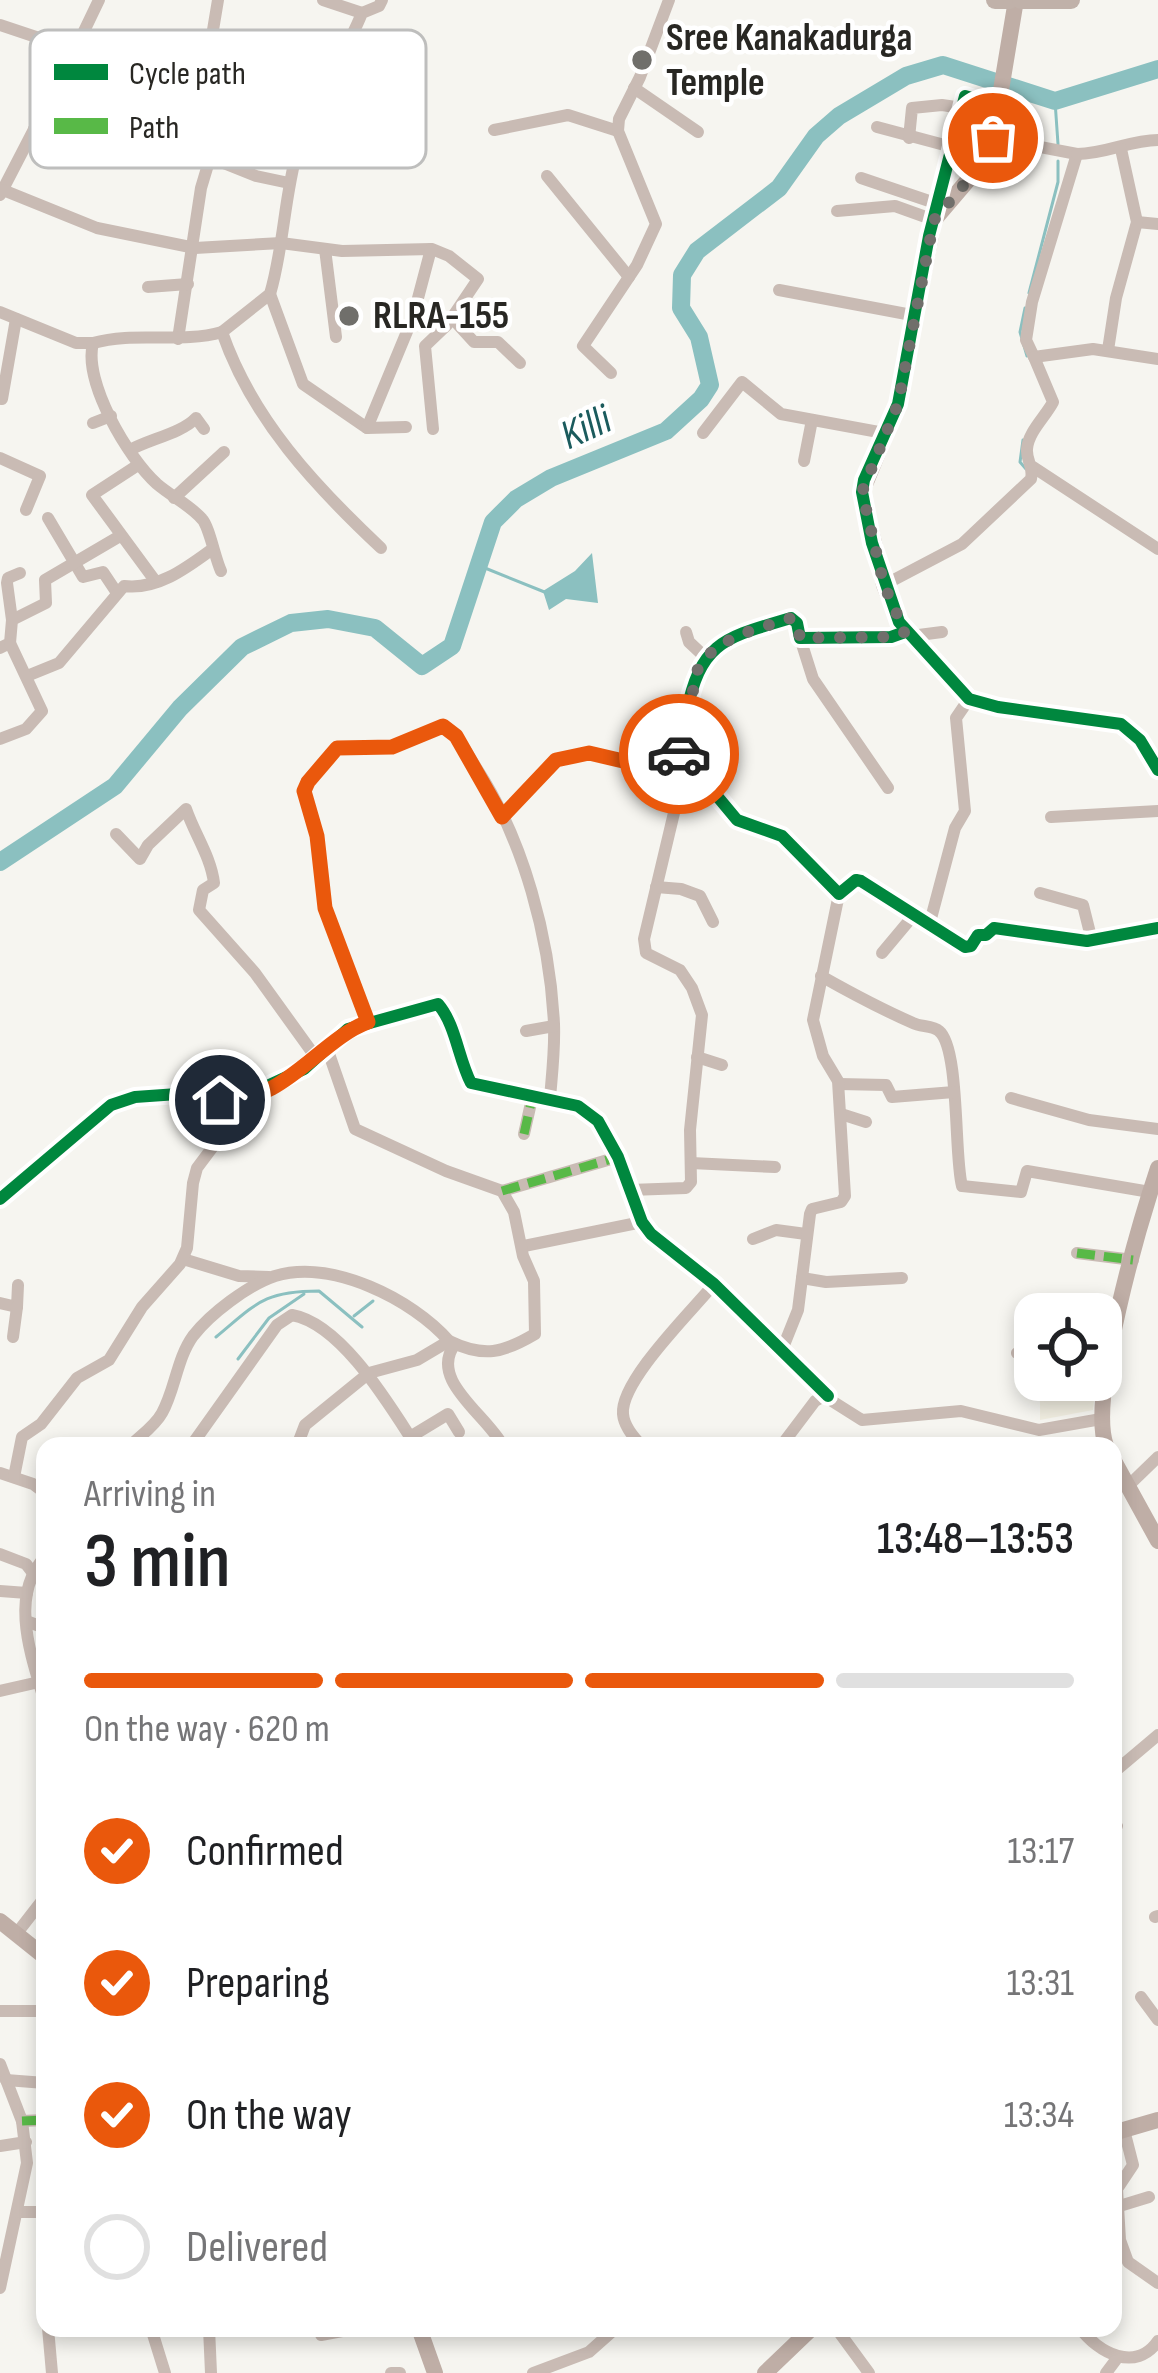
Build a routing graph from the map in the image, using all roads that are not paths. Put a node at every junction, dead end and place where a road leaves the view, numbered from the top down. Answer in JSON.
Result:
{"nodes":[{"id":1,"x":99,"y":0,"type":"edge"},
{"id":2,"x":218,"y":0,"type":"edge"},
{"id":3,"x":322,"y":0,"type":"edge"},
{"id":4,"x":382,"y":0,"type":"edge"},
{"id":5,"x":669,"y":0,"type":"edge"},
{"id":6,"x":997,"y":0,"type":"edge"},
{"id":7,"x":1016,"y":0,"type":"edge"},
{"id":8,"x":1071,"y":0,"type":"edge"},
{"id":9,"x":362,"y":13,"type":"junction"},
{"id":10,"x":0,"y":25,"type":"edge"},
{"id":11,"x":85,"y":30,"type":"edge"},
{"id":12,"x":213,"y":30,"type":"edge"},
{"id":13,"x":355,"y":30,"type":"edge"},
{"id":14,"x":30,"y":35,"type":"edge"},
{"id":15,"x":634,"y":88,"type":"junction"},
{"id":16,"x":962,"y":109,"type":"junction"},
{"id":17,"x":877,"y":127,"type":"dead end"},
{"id":18,"x":494,"y":130,"type":"dead end"},
{"id":19,"x":617,"y":131,"type":"junction"},
{"id":20,"x":698,"y":132,"type":"dead end"},
{"id":21,"x":994,"y":133,"type":"junction"},
{"id":22,"x":30,"y":137,"type":"edge"},
{"id":23,"x":909,"y":138,"type":"junction"},
{"id":24,"x":1158,"y":140,"type":"edge"},
{"id":25,"x":952,"y":147,"type":"junction"},
{"id":26,"x":1121,"y":149,"type":"junction"},
{"id":27,"x":1071,"y":152,"type":"junction"},
{"id":28,"x":208,"y":168,"type":"edge"},
{"id":29,"x":236,"y":168,"type":"edge"},
{"id":30,"x":293,"y":168,"type":"edge"},
{"id":31,"x":548,"y":176,"type":"dead end"},
{"id":32,"x":861,"y":178,"type":"dead end"},
{"id":33,"x":289,"y":182,"type":"junction"},
{"id":34,"x":1,"y":193,"type":"edge"},
{"id":35,"x":837,"y":211,"type":"dead end"},
{"id":36,"x":936,"y":212,"type":"junction"},
{"id":37,"x":1137,"y":222,"type":"junction"},
{"id":38,"x":1158,"y":224,"type":"edge"},
{"id":39,"x":280,"y":243,"type":"junction"},
{"id":40,"x":195,"y":248,"type":"junction"},
{"id":41,"x":325,"y":249,"type":"junction"},
{"id":42,"x":431,"y":249,"type":"junction"},
{"id":43,"x":628,"y":277,"type":"junction"},
{"id":44,"x":188,"y":284,"type":"junction"},
{"id":45,"x":148,"y":287,"type":"dead end"},
{"id":46,"x":779,"y":290,"type":"dead end"},
{"id":47,"x":270,"y":295,"type":"junction"},
{"id":48,"x":0,"y":312,"type":"edge"},
{"id":49,"x":917,"y":316,"type":"junction"},
{"id":50,"x":452,"y":318,"type":"junction"},
{"id":51,"x":16,"y":319,"type":"junction"},
{"id":52,"x":222,"y":332,"type":"junction"},
{"id":53,"x":336,"y":337,"type":"dead end"},
{"id":54,"x":178,"y":339,"type":"junction"},
{"id":55,"x":93,"y":343,"type":"junction"},
{"id":56,"x":1108,"y":350,"type":"junction"},
{"id":57,"x":1034,"y":357,"type":"junction"},
{"id":58,"x":1158,"y":359,"type":"edge"},
{"id":59,"x":520,"y":363,"type":"dead end"},
{"id":60,"x":611,"y":373,"type":"dead end"},
{"id":61,"x":2,"y":399,"type":"edge"},
{"id":62,"x":111,"y":416,"type":"junction"},
{"id":63,"x":812,"y":420,"type":"junction"},
{"id":64,"x":93,"y":422,"type":"dead end"},
{"id":65,"x":367,"y":428,"type":"junction"},
{"id":66,"x":406,"y":428,"type":"dead end"},
{"id":67,"x":204,"y":429,"type":"dead end"},
{"id":68,"x":433,"y":429,"type":"dead end"},
{"id":69,"x":703,"y":433,"type":"dead end"},
{"id":70,"x":884,"y":433,"type":"junction"},
{"id":71,"x":130,"y":450,"type":"junction"},
{"id":72,"x":224,"y":452,"type":"dead end"},
{"id":73,"x":0,"y":458,"type":"edge"},
{"id":74,"x":804,"y":461,"type":"dead end"},
{"id":75,"x":138,"y":465,"type":"junction"},
{"id":76,"x":1033,"y":470,"type":"junction"},
{"id":77,"x":174,"y":498,"type":"junction"},
{"id":78,"x":26,"y":510,"type":"dead end"},
{"id":79,"x":48,"y":518,"type":"dead end"},
{"id":80,"x":120,"y":536,"type":"junction"},
{"id":81,"x":381,"y":548,"type":"dead end"},
{"id":82,"x":1158,"y":549,"type":"edge"},
{"id":83,"x":211,"y":550,"type":"junction"},
{"id":84,"x":72,"y":564,"type":"junction"},
{"id":85,"x":221,"y":572,"type":"dead end"},
{"id":86,"x":20,"y":573,"type":"dead end"},
{"id":87,"x":157,"y":582,"type":"junction"},
{"id":88,"x":884,"y":585,"type":"junction"},
{"id":89,"x":117,"y":592,"type":"junction"},
{"id":90,"x":4,"y":596,"type":"edge"},
{"id":91,"x":12,"y":620,"type":"junction"},
{"id":92,"x":686,"y":632,"type":"dead end"},
{"id":93,"x":942,"y":632,"type":"dead end"},
{"id":94,"x":907,"y":634,"type":"junction"},
{"id":95,"x":800,"y":638,"type":"junction"},
{"id":96,"x":5,"y":646,"type":"edge"},
{"id":97,"x":705,"y":657,"type":"junction"},
{"id":98,"x":27,"y":676,"type":"junction"},
{"id":99,"x":969,"y":699,"type":"junction"},
{"id":100,"x":0,"y":739,"type":"edge"},
{"id":101,"x":1153,"y":749,"type":"edge"},
{"id":102,"x":1158,"y":770,"type":"edge"},
{"id":103,"x":683,"y":775,"type":"junction"},
{"id":104,"x":888,"y":788,"type":"dead end"},
{"id":105,"x":1158,"y":811,"type":"edge"},
{"id":106,"x":502,"y":817,"type":"junction"},
{"id":107,"x":1051,"y":817,"type":"dead end"},
{"id":108,"x":116,"y":834,"type":"dead end"},
{"id":109,"x":656,"y":887,"type":"junction"},
{"id":110,"x":1040,"y":893,"type":"dead end"},
{"id":111,"x":838,"y":894,"type":"junction"},
{"id":112,"x":913,"y":916,"type":"junction"},
{"id":113,"x":713,"y":922,"type":"dead end"},
{"id":114,"x":929,"y":926,"type":"junction"},
{"id":115,"x":1158,"y":928,"type":"edge"},
{"id":116,"x":1092,"y":940,"type":"junction"},
{"id":117,"x":881,"y":953,"type":"dead end"},
{"id":118,"x":821,"y":976,"type":"junction"},
{"id":119,"x":368,"y":1022,"type":"junction"},
{"id":120,"x":554,"y":1026,"type":"junction"},
{"id":121,"x":526,"y":1031,"type":"dead end"},
{"id":122,"x":322,"y":1054,"type":"junction"},
{"id":123,"x":698,"y":1057,"type":"junction"},
{"id":124,"x":722,"y":1065,"type":"dead end"},
{"id":125,"x":838,"y":1084,"type":"junction"},
{"id":126,"x":954,"y":1092,"type":"junction"},
{"id":127,"x":533,"y":1094,"type":"junction"},
{"id":128,"x":550,"y":1098,"type":"junction"},
{"id":129,"x":1011,"y":1098,"type":"dead end"},
{"id":130,"x":220,"y":1100,"type":"junction"},
{"id":131,"x":841,"y":1114,"type":"junction"},
{"id":132,"x":866,"y":1122,"type":"dead end"},
{"id":133,"x":1158,"y":1129,"type":"edge"},
{"id":134,"x":524,"y":1134,"type":"dead end"},
{"id":135,"x":618,"y":1157,"type":"junction"},
{"id":136,"x":691,"y":1163,"type":"junction"},
{"id":137,"x":775,"y":1167,"type":"dead end"},
{"id":138,"x":1154,"y":1184,"type":"edge"},
{"id":139,"x":630,"y":1190,"type":"junction"},
{"id":140,"x":502,"y":1191,"type":"junction"},
{"id":141,"x":0,"y":1198,"type":"edge"},
{"id":142,"x":642,"y":1222,"type":"junction"},
{"id":143,"x":806,"y":1234,"type":"junction"},
{"id":144,"x":753,"y":1239,"type":"dead end"},
{"id":145,"x":524,"y":1246,"type":"junction"},
{"id":146,"x":1077,"y":1253,"type":"dead end"},
{"id":147,"x":183,"y":1259,"type":"junction"},
{"id":148,"x":1133,"y":1260,"type":"junction"},
{"id":149,"x":276,"y":1276,"type":"junction"},
{"id":150,"x":802,"y":1278,"type":"junction"},
{"id":151,"x":902,"y":1278,"type":"dead end"},
{"id":152,"x":714,"y":1284,"type":"junction"},
{"id":153,"x":18,"y":1286,"type":"dead end"},
{"id":154,"x":1122,"y":1297,"type":"edge"},
{"id":155,"x":0,"y":1303,"type":"edge"},
{"id":156,"x":17,"y":1307,"type":"junction"},
{"id":157,"x":13,"y":1337,"type":"dead end"},
{"id":158,"x":452,"y":1342,"type":"junction"},
{"id":159,"x":782,"y":1350,"type":"junction"},
{"id":160,"x":369,"y":1373,"type":"junction"},
{"id":161,"x":828,"y":1396,"type":"junction"},
{"id":162,"x":1102,"y":1401,"type":"edge"},
{"id":163,"x":1101,"y":1419,"type":"junction"},
{"id":164,"x":1039,"y":1430,"type":"junction"},
{"id":165,"x":459,"y":1432,"type":"dead end"},
{"id":166,"x":140,"y":1437,"type":"edge"},
{"id":167,"x":196,"y":1437,"type":"edge"},
{"id":168,"x":301,"y":1437,"type":"edge"},
{"id":169,"x":410,"y":1437,"type":"edge"},
{"id":170,"x":418,"y":1437,"type":"edge"},
{"id":171,"x":497,"y":1437,"type":"edge"},
{"id":172,"x":633,"y":1437,"type":"edge"},
{"id":173,"x":788,"y":1437,"type":"edge"},
{"id":174,"x":1036,"y":1437,"type":"edge"},
{"id":175,"x":1104,"y":1437,"type":"edge"},
{"id":176,"x":1158,"y":1456,"type":"edge"},
{"id":177,"x":7,"y":1475,"type":"edge"},
{"id":178,"x":1122,"y":1475,"type":"edge"},
{"id":179,"x":1128,"y":1486,"type":"junction"},
{"id":180,"x":36,"y":1489,"type":"edge"},
{"id":181,"x":1158,"y":1541,"type":"edge"},
{"id":182,"x":0,"y":1554,"type":"edge"},
{"id":183,"x":36,"y":1569,"type":"edge"},
{"id":184,"x":33,"y":1573,"type":"junction"},
{"id":185,"x":0,"y":1591,"type":"edge"},
{"id":186,"x":27,"y":1593,"type":"junction"},
{"id":187,"x":26,"y":1621,"type":"junction"},
{"id":188,"x":36,"y":1625,"type":"edge"},
{"id":189,"x":36,"y":1668,"type":"edge"},
{"id":190,"x":36,"y":1683,"type":"edge"},
{"id":191,"x":0,"y":1691,"type":"edge"},
{"id":192,"x":1158,"y":1735,"type":"edge"},
{"id":193,"x":1122,"y":1765,"type":"edge"},
{"id":194,"x":36,"y":1909,"type":"edge"},
{"id":195,"x":0,"y":1921,"type":"edge"},
{"id":196,"x":17,"y":1933,"type":"junction"},
{"id":197,"x":36,"y":1950,"type":"edge"},
{"id":198,"x":1141,"y":1997,"type":"dead end"},
{"id":199,"x":0,"y":2011,"type":"edge"},
{"id":200,"x":36,"y":2011,"type":"edge"},
{"id":201,"x":1158,"y":2020,"type":"edge"},
{"id":202,"x":3,"y":2073,"type":"edge"},
{"id":203,"x":36,"y":2081,"type":"edge"},
{"id":204,"x":36,"y":2120,"type":"edge"},
{"id":205,"x":1158,"y":2120,"type":"edge"},
{"id":206,"x":22,"y":2121,"type":"junction"},
{"id":207,"x":1122,"y":2131,"type":"edge"},
{"id":208,"x":26,"y":2141,"type":"junction"},
{"id":209,"x":1122,"y":2141,"type":"edge"},
{"id":210,"x":0,"y":2146,"type":"edge"},
{"id":211,"x":1122,"y":2181,"type":"edge"},
{"id":212,"x":1149,"y":2197,"type":"dead end"},
{"id":213,"x":1122,"y":2205,"type":"edge"},
{"id":214,"x":18,"y":2212,"type":"junction"},
{"id":215,"x":36,"y":2212,"type":"edge"},
{"id":216,"x":1122,"y":2246,"type":"edge"},
{"id":217,"x":4,"y":2259,"type":"edge"},
{"id":218,"x":1158,"y":2283,"type":"edge"},
{"id":219,"x":0,"y":2288,"type":"edge"},
{"id":220,"x":49,"y":2337,"type":"edge"},
{"id":221,"x":154,"y":2337,"type":"edge"},
{"id":222,"x":209,"y":2337,"type":"edge"},
{"id":223,"x":422,"y":2337,"type":"edge"},
{"id":224,"x":606,"y":2337,"type":"edge"},
{"id":225,"x":803,"y":2337,"type":"edge"},
{"id":226,"x":843,"y":2337,"type":"edge"},
{"id":227,"x":1087,"y":2337,"type":"edge"},
{"id":228,"x":1158,"y":2341,"type":"edge"},
{"id":229,"x":1118,"y":2357,"type":"junction"},
{"id":230,"x":52,"y":2373,"type":"edge"},
{"id":231,"x":165,"y":2373,"type":"edge"},
{"id":232,"x":211,"y":2373,"type":"edge"},
{"id":233,"x":435,"y":2373,"type":"edge"},
{"id":234,"x":533,"y":2373,"type":"edge"},
{"id":235,"x":765,"y":2373,"type":"edge"},
{"id":236,"x":869,"y":2373,"type":"edge"},
{"id":237,"x":1106,"y":2373,"type":"edge"}],
"edges":[{"from":1,"to":11,"type":"street"},
{"from":2,"to":12,"type":"street"},
{"from":3,"to":9,"type":"street"},
{"from":4,"to":9,"type":"street"},
{"from":5,"to":15,"type":"street"},
{"from":6,"to":7,"type":"main road"},
{"from":7,"to":8,"type":"main road"},
{"from":7,"to":21,"type":"street"},
{"from":9,"to":13,"type":"street"},
{"from":10,"to":14,"type":"street"},
{"from":15,"to":19,"type":"street"},
{"from":15,"to":20,"type":"street"},
{"from":16,"to":21,"type":"street"},
{"from":16,"to":23,"type":"street"},
{"from":16,"to":25,"type":"street"},
{"from":17,"to":23,"type":"street"},
{"from":18,"to":19,"type":"street"},
{"from":19,"to":43,"type":"street"},
{"from":21,"to":27,"type":"street"},
{"from":21,"to":36,"type":"street"},
{"from":22,"to":34,"type":"street"},
{"from":23,"to":25,"type":"street"},
{"from":24,"to":26,"type":"street"},
{"from":25,"to":36,"type":"street"},
{"from":26,"to":27,"type":"street"},
{"from":26,"to":37,"type":"street"},
{"from":27,"to":57,"type":"street"},
{"from":28,"to":40,"type":"street"},
{"from":29,"to":33,"type":"street"},
{"from":30,"to":33,"type":"street"},
{"from":31,"to":43,"type":"street"},
{"from":32,"to":36,"type":"street"},
{"from":33,"to":39,"type":"street"},
{"from":34,"to":40,"type":"street"},
{"from":35,"to":36,"type":"street"},
{"from":36,"to":49,"type":"street"},
{"from":37,"to":38,"type":"street"},
{"from":37,"to":56,"type":"street"},
{"from":39,"to":40,"type":"street"},
{"from":39,"to":41,"type":"street"},
{"from":39,"to":47,"type":"street"},
{"from":40,"to":44,"type":"street"},
{"from":41,"to":42,"type":"street"},
{"from":41,"to":53,"type":"street"},
{"from":42,"to":50,"type":"street"},
{"from":42,"to":65,"type":"street"},
{"from":43,"to":60,"type":"street"},
{"from":44,"to":45,"type":"street"},
{"from":44,"to":54,"type":"street"},
{"from":46,"to":49,"type":"street"},
{"from":47,"to":52,"type":"street"},
{"from":47,"to":65,"type":"street"},
{"from":48,"to":51,"type":"street"},
{"from":49,"to":70,"type":"street"},
{"from":50,"to":59,"type":"street"},
{"from":50,"to":68,"type":"street"},
{"from":51,"to":55,"type":"street"},
{"from":51,"to":61,"type":"street"},
{"from":52,"to":54,"type":"street"},
{"from":52,"to":81,"type":"street"},
{"from":54,"to":55,"type":"street"},
{"from":55,"to":62,"type":"street"},
{"from":56,"to":57,"type":"street"},
{"from":56,"to":58,"type":"street"},
{"from":57,"to":76,"type":"street"},
{"from":62,"to":64,"type":"street"},
{"from":62,"to":71,"type":"street"},
{"from":63,"to":69,"type":"street"},
{"from":63,"to":70,"type":"street"},
{"from":63,"to":74,"type":"street"},
{"from":65,"to":66,"type":"street"},
{"from":67,"to":71,"type":"street"},
{"from":70,"to":88,"type":"street"},
{"from":71,"to":75,"type":"street"},
{"from":72,"to":77,"type":"street"},
{"from":73,"to":78,"type":"street"},
{"from":75,"to":77,"type":"street"},
{"from":75,"to":80,"type":"street"},
{"from":76,"to":82,"type":"street"},
{"from":76,"to":88,"type":"street"},
{"from":77,"to":83,"type":"street"},
{"from":79,"to":84,"type":"street"},
{"from":80,"to":84,"type":"street"},
{"from":80,"to":87,"type":"street"},
{"from":83,"to":85,"type":"street"},
{"from":83,"to":87,"type":"street"},
{"from":84,"to":89,"type":"street"},
{"from":84,"to":91,"type":"street"},
{"from":86,"to":90,"type":"street"},
{"from":87,"to":89,"type":"street"},
{"from":88,"to":94,"type":"street"},
{"from":89,"to":98,"type":"street"},
{"from":90,"to":91,"type":"street"},
{"from":91,"to":96,"type":"street"},
{"from":92,"to":97,"type":"street"},
{"from":93,"to":94,"type":"street"},
{"from":94,"to":95,"type":"street"},
{"from":94,"to":99,"type":"street"},
{"from":95,"to":97,"type":"street"},
{"from":95,"to":104,"type":"street"},
{"from":96,"to":98,"type":"street"},
{"from":97,"to":103,"type":"street"},
{"from":98,"to":100,"type":"street"},
{"from":99,"to":101,"type":"street"},
{"from":99,"to":114,"type":"street"},
{"from":101,"to":102,"type":"street"},
{"from":103,"to":106,"type":"street"},
{"from":103,"to":109,"type":"street"},
{"from":103,"to":111,"type":"street"},
{"from":105,"to":107,"type":"street"},
{"from":106,"to":119,"type":"street"},
{"from":106,"to":120,"type":"street"},
{"from":108,"to":122,"type":"street"},
{"from":109,"to":113,"type":"street"},
{"from":109,"to":123,"type":"street"},
{"from":110,"to":116,"type":"street"},
{"from":111,"to":112,"type":"street"},
{"from":111,"to":118,"type":"street"},
{"from":112,"to":114,"type":"street"},
{"from":112,"to":117,"type":"street"},
{"from":114,"to":116,"type":"street"},
{"from":115,"to":116,"type":"street"},
{"from":118,"to":125,"type":"street"},
{"from":118,"to":126,"type":"street"},
{"from":119,"to":122,"type":"street"},
{"from":119,"to":127,"type":"street"},
{"from":120,"to":121,"type":"street"},
{"from":120,"to":128,"type":"street"},
{"from":122,"to":130,"type":"street"},
{"from":122,"to":140,"type":"street"},
{"from":123,"to":124,"type":"street"},
{"from":123,"to":136,"type":"street"},
{"from":125,"to":126,"type":"street"},
{"from":125,"to":131,"type":"street"},
{"from":126,"to":138,"type":"street"},
{"from":127,"to":128,"type":"street"},
{"from":127,"to":134,"type":"street"},
{"from":128,"to":135,"type":"street"},
{"from":129,"to":133,"type":"street"},
{"from":130,"to":141,"type":"street"},
{"from":130,"to":147,"type":"street"},
{"from":131,"to":132,"type":"street"},
{"from":131,"to":143,"type":"street"},
{"from":135,"to":139,"type":"street"},
{"from":135,"to":140,"type":"street"},
{"from":136,"to":137,"type":"street"},
{"from":136,"to":139,"type":"street"},
{"from":138,"to":148,"type":"street"},
{"from":139,"to":142,"type":"street"},
{"from":140,"to":145,"type":"street"},
{"from":142,"to":145,"type":"street"},
{"from":142,"to":152,"type":"street"},
{"from":143,"to":144,"type":"street"},
{"from":143,"to":150,"type":"street"},
{"from":145,"to":158,"type":"street"},
{"from":146,"to":148,"type":"street"},
{"from":147,"to":149,"type":"street"},
{"from":147,"to":177,"type":"street"},
{"from":148,"to":154,"type":"street"},
{"from":149,"to":158,"type":"street"},
{"from":149,"to":166,"type":"street"},
{"from":150,"to":151,"type":"street"},
{"from":150,"to":159,"type":"street"},
{"from":152,"to":159,"type":"street"},
{"from":152,"to":172,"type":"street"},
{"from":153,"to":156,"type":"street"},
{"from":155,"to":156,"type":"street"},
{"from":156,"to":157,"type":"street"},
{"from":158,"to":160,"type":"street"},
{"from":158,"to":171,"type":"street"},
{"from":159,"to":161,"type":"street"},
{"from":160,"to":167,"type":"street"},
{"from":160,"to":168,"type":"street"},
{"from":160,"to":169,"type":"street"},
{"from":161,"to":164,"type":"street"},
{"from":161,"to":173,"type":"street"},
{"from":162,"to":163,"type":"street"},
{"from":163,"to":164,"type":"street"},
{"from":163,"to":175,"type":"street"},
{"from":164,"to":174,"type":"street"},
{"from":165,"to":170,"type":"street"},
{"from":176,"to":179,"type":"street"},
{"from":177,"to":180,"type":"street"},
{"from":178,"to":179,"type":"street"},
{"from":179,"to":181,"type":"street"},
{"from":182,"to":184,"type":"street"},
{"from":183,"to":184,"type":"street"},
{"from":184,"to":186,"type":"street"},
{"from":185,"to":186,"type":"street"},
{"from":186,"to":187,"type":"street"},
{"from":187,"to":188,"type":"street"},
{"from":187,"to":189,"type":"street"},
{"from":190,"to":191,"type":"street"},
{"from":192,"to":193,"type":"street"},
{"from":194,"to":196,"type":"street"},
{"from":195,"to":196,"type":"street"},
{"from":196,"to":197,"type":"street"},
{"from":198,"to":201,"type":"street"},
{"from":199,"to":200,"type":"street"},
{"from":202,"to":203,"type":"street"},
{"from":202,"to":206,"type":"street"},
{"from":204,"to":206,"type":"street"},
{"from":205,"to":207,"type":"street"},
{"from":206,"to":208,"type":"street"},
{"from":208,"to":210,"type":"street"},
{"from":208,"to":214,"type":"street"},
{"from":209,"to":211,"type":"street"},
{"from":212,"to":213,"type":"street"},
{"from":214,"to":215,"type":"street"},
{"from":214,"to":217,"type":"street"},
{"from":216,"to":218,"type":"street"},
{"from":217,"to":219,"type":"street"},
{"from":220,"to":230,"type":"street"},
{"from":221,"to":231,"type":"street"},
{"from":222,"to":232,"type":"street"},
{"from":223,"to":233,"type":"street"},
{"from":224,"to":234,"type":"street"},
{"from":225,"to":235,"type":"street"},
{"from":226,"to":236,"type":"street"},
{"from":227,"to":229,"type":"street"},
{"from":228,"to":229,"type":"street"},
{"from":229,"to":237,"type":"street"}]}
